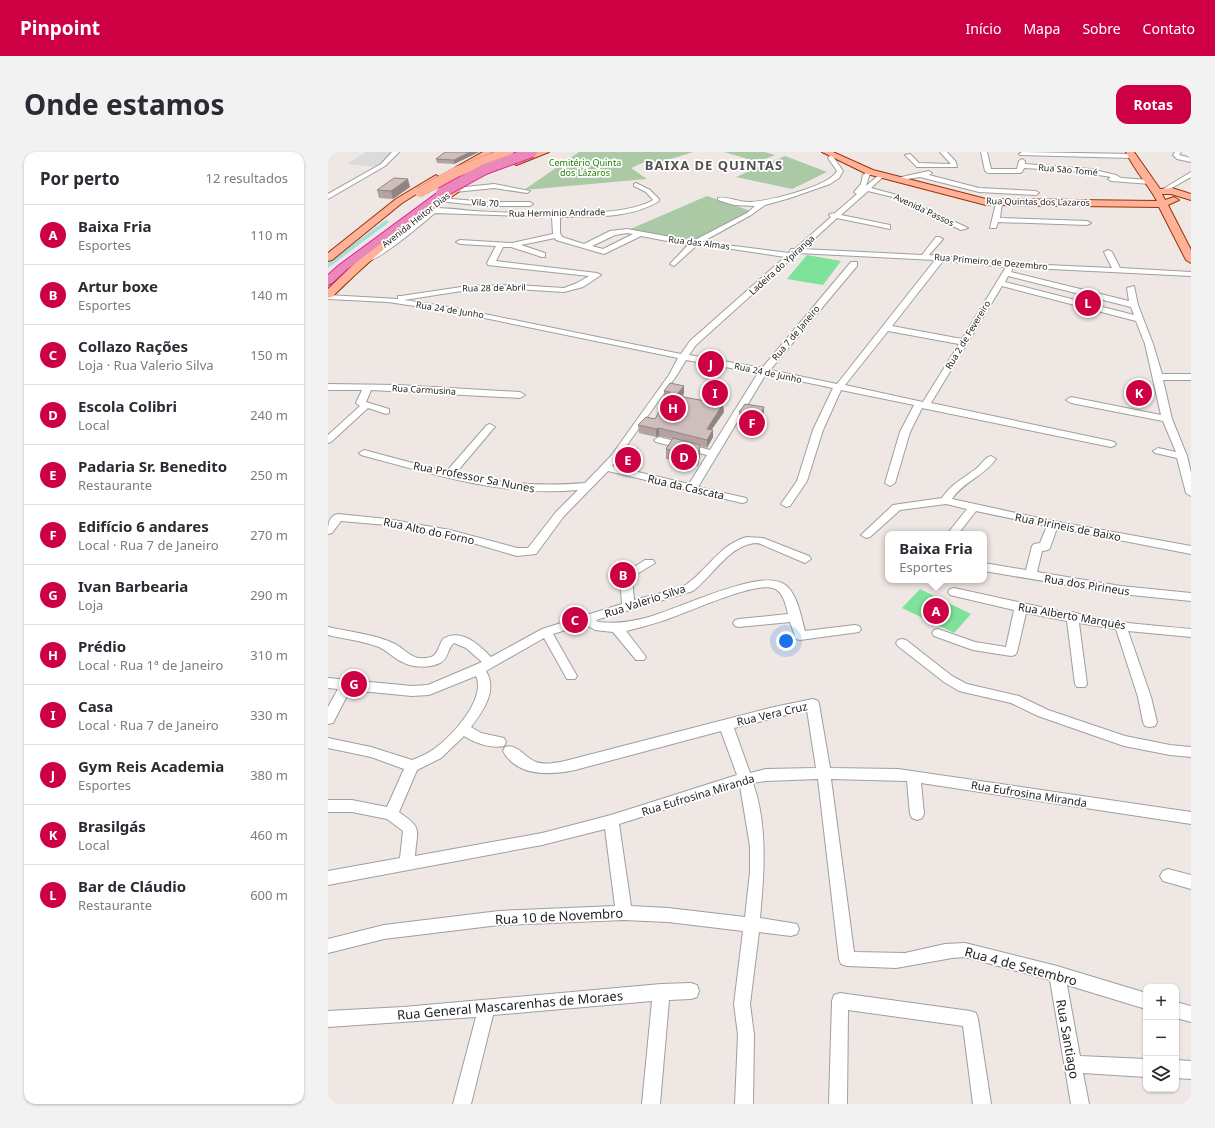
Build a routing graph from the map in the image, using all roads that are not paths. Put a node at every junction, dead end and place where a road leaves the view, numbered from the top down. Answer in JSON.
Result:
{"nodes":[{"id":1,"x":331,"y":152,"type":"edge"},
{"id":2,"x":396,"y":152,"type":"edge"},
{"id":3,"x":489,"y":152,"type":"edge"},
{"id":4,"x":508,"y":152,"type":"edge"},
{"id":5,"x":522,"y":152,"type":"edge"},
{"id":6,"x":532,"y":152,"type":"edge"},
{"id":7,"x":545,"y":152,"type":"edge"},
{"id":8,"x":943,"y":152,"type":"edge"},
{"id":9,"x":984,"y":152,"type":"edge"},
{"id":10,"x":1178,"y":152,"type":"edge"},
{"id":11,"x":829,"y":153,"type":"edge"},
{"id":12,"x":1022,"y":153,"type":"edge"},
{"id":13,"x":328,"y":154,"type":"edge"},
{"id":14,"x":1131,"y":154,"type":"edge"},
{"id":15,"x":908,"y":155,"type":"dead end"},
{"id":16,"x":1191,"y":160,"type":"edge"},
{"id":17,"x":473,"y":161,"type":"junction"},
{"id":18,"x":502,"y":161,"type":"junction"},
{"id":19,"x":937,"y":167,"type":"junction"},
{"id":20,"x":1021,"y":169,"type":"junction"},
{"id":21,"x":867,"y":174,"type":"junction"},
{"id":22,"x":1191,"y":174,"type":"edge"},
{"id":23,"x":484,"y":175,"type":"junction"},
{"id":24,"x":882,"y":175,"type":"junction"},
{"id":25,"x":921,"y":175,"type":"junction"},
{"id":26,"x":1116,"y":177,"type":"junction"},
{"id":27,"x":895,"y":179,"type":"junction"},
{"id":28,"x":1104,"y":179,"type":"dead end"},
{"id":29,"x":1148,"y":182,"type":"junction"},
{"id":30,"x":636,"y":185,"type":"dead end"},
{"id":31,"x":864,"y":189,"type":"junction"},
{"id":32,"x":1166,"y":189,"type":"junction"},
{"id":33,"x":455,"y":190,"type":"junction"},
{"id":34,"x":526,"y":191,"type":"dead end"},
{"id":35,"x":1036,"y":193,"type":"dead end"},
{"id":36,"x":438,"y":195,"type":"junction"},
{"id":37,"x":1176,"y":196,"type":"junction"},
{"id":38,"x":1190,"y":196,"type":"edge"},
{"id":39,"x":328,"y":197,"type":"edge"},
{"id":40,"x":1159,"y":198,"type":"junction"},
{"id":41,"x":720,"y":199,"type":"dead end"},
{"id":42,"x":999,"y":203,"type":"junction"},
{"id":43,"x":530,"y":204,"type":"dead end"},
{"id":44,"x":762,"y":204,"type":"junction"},
{"id":45,"x":430,"y":210,"type":"junction"},
{"id":46,"x":556,"y":215,"type":"junction"},
{"id":47,"x":834,"y":215,"type":"junction"},
{"id":48,"x":996,"y":220,"type":"junction"},
{"id":49,"x":1087,"y":223,"type":"dead end"},
{"id":50,"x":992,"y":227,"type":"dead end"},
{"id":51,"x":887,"y":228,"type":"dead end"},
{"id":52,"x":964,"y":228,"type":"dead end"},
{"id":53,"x":640,"y":234,"type":"junction"},
{"id":54,"x":557,"y":235,"type":"junction"},
{"id":55,"x":939,"y":239,"type":"dead end"},
{"id":56,"x":460,"y":242,"type":"dead end"},
{"id":57,"x":501,"y":244,"type":"junction"},
{"id":58,"x":696,"y":244,"type":"junction"},
{"id":59,"x":512,"y":245,"type":"junction"},
{"id":60,"x":585,"y":246,"type":"junction"},
{"id":61,"x":1108,"y":252,"type":"dead end"},
{"id":62,"x":791,"y":253,"type":"junction"},
{"id":63,"x":542,"y":255,"type":"dead end"},
{"id":64,"x":331,"y":256,"type":"edge"},
{"id":65,"x":924,"y":257,"type":"junction"},
{"id":66,"x":941,"y":258,"type":"junction"},
{"id":67,"x":1191,"y":260,"type":"edge"},
{"id":68,"x":674,"y":264,"type":"dead end"},
{"id":69,"x":854,"y":264,"type":"dead end"},
{"id":70,"x":1011,"y":265,"type":"junction"},
{"id":71,"x":1117,"y":271,"type":"junction"},
{"id":72,"x":328,"y":273,"type":"edge"},
{"id":73,"x":1007,"y":273,"type":"junction"},
{"id":74,"x":1191,"y":274,"type":"edge"},
{"id":75,"x":328,"y":281,"type":"edge"},
{"id":76,"x":1001,"y":283,"type":"junction"},
{"id":77,"x":1131,"y":288,"type":"dead end"},
{"id":78,"x":328,"y":297,"type":"edge"},
{"id":79,"x":388,"y":300,"type":"junction"},
{"id":80,"x":1134,"y":305,"type":"junction"},
{"id":81,"x":328,"y":306,"type":"edge"},
{"id":82,"x":1139,"y":319,"type":"junction"},
{"id":83,"x":888,"y":328,"type":"junction"},
{"id":84,"x":964,"y":342,"type":"junction"},
{"id":85,"x":681,"y":357,"type":"junction"},
{"id":86,"x":763,"y":371,"type":"junction"},
{"id":87,"x":1158,"y":377,"type":"junction"},
{"id":88,"x":1191,"y":377,"type":"edge"},
{"id":89,"x":328,"y":387,"type":"edge"},
{"id":90,"x":368,"y":388,"type":"junction"},
{"id":91,"x":838,"y":388,"type":"junction"},
{"id":92,"x":520,"y":395,"type":"dead end"},
{"id":93,"x":1072,"y":400,"type":"dead end"},
{"id":94,"x":922,"y":405,"type":"junction"},
{"id":95,"x":365,"y":406,"type":"junction"},
{"id":96,"x":386,"y":410,"type":"dead end"},
{"id":97,"x":1166,"y":419,"type":"junction"},
{"id":98,"x":490,"y":427,"type":"dead end"},
{"id":99,"x":328,"y":440,"type":"edge"},
{"id":100,"x":659,"y":440,"type":"dead end"},
{"id":101,"x":1111,"y":444,"type":"dead end"},
{"id":102,"x":1158,"y":451,"type":"dead end"},
{"id":103,"x":364,"y":453,"type":"dead end"},
{"id":104,"x":713,"y":454,"type":"junction"},
{"id":105,"x":1182,"y":456,"type":"junction"},
{"id":106,"x":992,"y":459,"type":"dead end"},
{"id":107,"x":606,"y":468,"type":"junction"},
{"id":108,"x":448,"y":475,"type":"junction"},
{"id":109,"x":890,"y":483,"type":"dead end"},
{"id":110,"x":586,"y":486,"type":"junction"},
{"id":111,"x":692,"y":488,"type":"junction"},
{"id":112,"x":1191,"y":493,"type":"edge"},
{"id":113,"x":742,"y":500,"type":"dead end"},
{"id":114,"x":946,"y":500,"type":"junction"},
{"id":115,"x":786,"y":504,"type":"dead end"},
{"id":116,"x":973,"y":508,"type":"junction"},
{"id":117,"x":1053,"y":524,"type":"junction"},
{"id":118,"x":329,"y":529,"type":"edge"},
{"id":119,"x":954,"y":531,"type":"edge"},
{"id":120,"x":866,"y":535,"type":"dead end"},
{"id":121,"x":532,"y":550,"type":"joint"},
{"id":122,"x":1191,"y":550,"type":"edge"},
{"id":123,"x":805,"y":559,"type":"dead end"},
{"id":124,"x":649,"y":563,"type":"dead end"},
{"id":125,"x":987,"y":568,"type":"edge"},
{"id":126,"x":1030,"y":576,"type":"junction"},
{"id":127,"x":954,"y":592,"type":"dead end"},
{"id":128,"x":1191,"y":597,"type":"edge"},
{"id":129,"x":628,"y":606,"type":"junction"},
{"id":130,"x":1022,"y":607,"type":"junction"},
{"id":131,"x":1072,"y":616,"type":"junction"},
{"id":132,"x":796,"y":617,"type":"junction"},
{"id":133,"x":588,"y":620,"type":"junction"},
{"id":134,"x":739,"y":623,"type":"dead end"},
{"id":135,"x":1121,"y":625,"type":"junction"},
{"id":136,"x":618,"y":628,"type":"junction"},
{"id":137,"x":855,"y":630,"type":"dead end"},
{"id":138,"x":328,"y":631,"type":"edge"},
{"id":139,"x":546,"y":632,"type":"junction"},
{"id":140,"x":938,"y":633,"type":"dead end"},
{"id":141,"x":1191,"y":633,"type":"edge"},
{"id":142,"x":902,"y":643,"type":"dead end"},
{"id":143,"x":640,"y":658,"type":"dead end"},
{"id":144,"x":484,"y":667,"type":"junction"},
{"id":145,"x":571,"y":676,"type":"dead end"},
{"id":146,"x":328,"y":683,"type":"edge"},
{"id":147,"x":1081,"y":684,"type":"dead end"},
{"id":148,"x":346,"y":685,"type":"junction"},
{"id":149,"x":328,"y":720,"type":"edge"},
{"id":150,"x":1150,"y":722,"type":"dead end"},
{"id":151,"x":726,"y":725,"type":"junction"},
{"id":152,"x":463,"y":728,"type":"junction"},
{"id":153,"x":499,"y":742,"type":"dead end"},
{"id":154,"x":328,"y":743,"type":"edge"},
{"id":155,"x":510,"y":751,"type":"dead end"},
{"id":156,"x":1191,"y":752,"type":"edge"},
{"id":157,"x":412,"y":766,"type":"junction"},
{"id":158,"x":823,"y":773,"type":"junction"},
{"id":159,"x":913,"y":776,"type":"junction"},
{"id":160,"x":745,"y":778,"type":"junction"},
{"id":161,"x":328,"y":806,"type":"edge"},
{"id":162,"x":392,"y":814,"type":"junction"},
{"id":163,"x":917,"y":814,"type":"dead end"},
{"id":164,"x":1191,"y":818,"type":"edge"},
{"id":165,"x":610,"y":821,"type":"junction"},
{"id":166,"x":407,"y":863,"type":"junction"},
{"id":167,"x":1168,"y":876,"type":"dead end"},
{"id":168,"x":328,"y":878,"type":"edge"},
{"id":169,"x":1191,"y":882,"type":"edge"},
{"id":170,"x":624,"y":913,"type":"junction"},
{"id":171,"x":752,"y":924,"type":"junction"},
{"id":172,"x":791,"y":929,"type":"dead end"},
{"id":173,"x":328,"y":946,"type":"edge"},
{"id":174,"x":847,"y":959,"type":"joint"},
{"id":175,"x":1057,"y":974,"type":"junction"},
{"id":176,"x":691,"y":991,"type":"dead end"},
{"id":177,"x":661,"y":992,"type":"junction"},
{"id":178,"x":1143,"y":1000,"type":"edge"},
{"id":179,"x":486,"y":1008,"type":"junction"},
{"id":180,"x":1179,"y":1011,"type":"edge"},
{"id":181,"x":1191,"y":1014,"type":"edge"},
{"id":182,"x":328,"y":1019,"type":"edge"},
{"id":183,"x":1073,"y":1064,"type":"junction"},
{"id":184,"x":1143,"y":1068,"type":"edge"},
{"id":185,"x":1179,"y":1069,"type":"edge"},
{"id":186,"x":1191,"y":1070,"type":"edge"},
{"id":187,"x":462,"y":1104,"type":"edge"},
{"id":188,"x":651,"y":1104,"type":"edge"},
{"id":189,"x":744,"y":1104,"type":"edge"},
{"id":190,"x":838,"y":1104,"type":"edge"},
{"id":191,"x":982,"y":1104,"type":"edge"},
{"id":192,"x":1080,"y":1104,"type":"edge"}],
"edges":[{"from":1,"to":13,"type":"street"},
{"from":2,"to":39,"type":"street"},
{"from":3,"to":17,"type":"main road","name":"Avenida Heitor Dias"},
{"from":4,"to":18,"type":"main road","name":"Avenida Heitor Dias"},
{"from":4,"to":64,"type":"main road","name":"Avenida Heitor Dias","bridge":true},
{"from":5,"to":36,"type":"highway","bridge":true},
{"from":6,"to":36,"type":"highway","bridge":true},
{"from":7,"to":23,"type":"main road"},
{"from":8,"to":19,"type":"street"},
{"from":9,"to":20,"type":"street","name":"Rua Sāo Tomé"},
{"from":10,"to":16,"type":"street"},
{"from":11,"to":21,"type":"main road","name":"Rua Quintas dos Lazaros"},
{"from":11,"to":44,"type":"street"},
{"from":12,"to":14,"type":"street"},
{"from":12,"to":20,"type":"street"},
{"from":14,"to":29,"type":"main road"},
{"from":15,"to":19,"type":"street"},
{"from":17,"to":18,"type":"main road"},
{"from":17,"to":64,"type":"main road","name":"Avenida Heitor Dias"},
{"from":18,"to":23,"type":"main road","name":"Avenida Heitor Dias"},
{"from":19,"to":25,"type":"street"},
{"from":20,"to":26,"type":"street","name":"Rua Sāo Tomé"},
{"from":21,"to":24,"type":"main road","name":"Rua Quintas dos Lazaros"},
{"from":21,"to":31,"type":"street","name":"Ladeira do Ypiranga"},
{"from":22,"to":32,"type":"street"},
{"from":23,"to":33,"type":"main road","name":"Avenida Heitor Dias"},
{"from":24,"to":27,"type":"main road","name":"Rua Quintas dos Lazaros"},
{"from":24,"to":31,"type":"street","name":"Ladeira do Ypiranga"},
{"from":25,"to":27,"type":"street"},
{"from":25,"to":35,"type":"street"},
{"from":26,"to":28,"type":"street"},
{"from":26,"to":29,"type":"street"},
{"from":27,"to":42,"type":"main road","name":"Rua Quintas dos Lazaros"},
{"from":29,"to":32,"type":"main road"},
{"from":29,"to":40,"type":"main road"},
{"from":30,"to":46,"type":"street","name":"Rua Herminio Andrade"},
{"from":31,"to":47,"type":"street","name":"Ladeira do Ypiranga"},
{"from":31,"to":52,"type":"street","name":"Avenida Passos"},
{"from":32,"to":37,"type":"main road"},
{"from":33,"to":34,"type":"street"},
{"from":33,"to":36,"type":"main road","name":"Avenida Heitor Dias"},
{"from":36,"to":43,"type":"street","name":"Vila 70"},
{"from":36,"to":45,"type":"main road","name":"Avenida Heitor Dias"},
{"from":36,"to":72,"type":"highway"},
{"from":36,"to":75,"type":"highway"},
{"from":37,"to":38,"type":"main road","name":"Rua Quintas dos Lazaros"},
{"from":37,"to":40,"type":"main road","name":"Rua Quintas dos Lazaros"},
{"from":40,"to":42,"type":"main road","name":"Rua Quintas dos Lazaros"},
{"from":40,"to":67,"type":"main road"},
{"from":41,"to":44,"type":"street"},
{"from":42,"to":48,"type":"street"},
{"from":44,"to":58,"type":"street"},
{"from":45,"to":46,"type":"street","name":"Rua Herminio Andrade"},
{"from":45,"to":78,"type":"main road","name":"Avenida Heitor Dias"},
{"from":46,"to":54,"type":"street"},
{"from":47,"to":51,"type":"street"},
{"from":47,"to":62,"type":"street","name":"Ladeira do Ypiranga"},
{"from":48,"to":49,"type":"street"},
{"from":48,"to":50,"type":"street"},
{"from":53,"to":58,"type":"street","name":"Rua das Almas"},
{"from":53,"to":60,"type":"street","name":"Rua das Almas"},
{"from":53,"to":60,"type":"street"},
{"from":54,"to":59,"type":"street"},
{"from":54,"to":60,"type":"street"},
{"from":55,"to":65,"type":"street"},
{"from":56,"to":57,"type":"street"},
{"from":57,"to":59,"type":"street"},
{"from":57,"to":79,"type":"street","name":"Rua 28 de Abril"},
{"from":58,"to":62,"type":"street","name":"Rua das Almas"},
{"from":58,"to":68,"type":"street"},
{"from":59,"to":63,"type":"street"},
{"from":61,"to":71,"type":"street"},
{"from":62,"to":65,"type":"street","name":"Rua Primeiro de Dezembro"},
{"from":62,"to":85,"type":"street","name":"Ladeira do Ypiranga"},
{"from":65,"to":66,"type":"street","name":"Rua Primeiro de Dezembro"},
{"from":66,"to":70,"type":"street","name":"Rua Primeiro de Dezembro"},
{"from":66,"to":83,"type":"street"},
{"from":69,"to":86,"type":"street","name":"Rua 7 de Janeiro"},
{"from":70,"to":71,"type":"street","name":"Rua Primeiro de Dezembro"},
{"from":70,"to":73,"type":"street","name":"Rua 2 de Fevereiro"},
{"from":71,"to":74,"type":"street","name":"Rua Primeiro de Dezembro"},
{"from":73,"to":76,"type":"street","name":"Rua 2 de Fevereiro"},
{"from":73,"to":80,"type":"street"},
{"from":76,"to":82,"type":"street"},
{"from":76,"to":84,"type":"street","name":"Rua 2 de Fevereiro"},
{"from":77,"to":80,"type":"street"},
{"from":78,"to":79,"type":"street","name":"Rua 24 de Junho"},
{"from":78,"to":81,"type":"street"},
{"from":79,"to":85,"type":"street","name":"Rua 24 de Junho"},
{"from":80,"to":82,"type":"street"},
{"from":82,"to":87,"type":"street"},
{"from":83,"to":84,"type":"street"},
{"from":83,"to":91,"type":"street"},
{"from":84,"to":94,"type":"street","name":"Rua 2 de Fevereiro"},
{"from":85,"to":86,"type":"street","name":"Rua 24 de Junho"},
{"from":85,"to":107,"type":"street","name":"Ladeira do Ypiranga"},
{"from":86,"to":91,"type":"street","name":"Rua 24 de Junho"},
{"from":86,"to":104,"type":"street","name":"Rua 7 de Janeiro"},
{"from":87,"to":88,"type":"street"},
{"from":87,"to":97,"type":"street"},
{"from":89,"to":90,"type":"street","name":"Rua Carmusina"},
{"from":90,"to":92,"type":"street","name":"Rua Carmusina"},
{"from":90,"to":95,"type":"street"},
{"from":91,"to":94,"type":"street","name":"Rua 24 de Junho"},
{"from":91,"to":115,"type":"street"},
{"from":93,"to":97,"type":"street"},
{"from":94,"to":101,"type":"street","name":"Rua 24 de Junho"},
{"from":94,"to":109,"type":"street","name":"Rua 2 de Fevereiro"},
{"from":95,"to":96,"type":"street"},
{"from":95,"to":99,"type":"street"},
{"from":97,"to":105,"type":"street"},
{"from":98,"to":108,"type":"street"},
{"from":100,"to":104,"type":"street"},
{"from":102,"to":105,"type":"street"},
{"from":103,"to":108,"type":"street","name":"Rua Professor Sa Nunes"},
{"from":104,"to":111,"type":"street","name":"Rua 7 de Janeiro"},
{"from":105,"to":112,"type":"street"},
{"from":106,"to":114,"type":"street"},
{"from":107,"to":110,"type":"street","name":"Ladeira do Ypiranga"},
{"from":107,"to":111,"type":"street","name":"Rua da Cascata"},
{"from":108,"to":110,"type":"street","name":"Rua Professor Sa Nunes"},
{"from":110,"to":121,"type":"street","name":"Ladeira do Ypiranga"},
{"from":111,"to":113,"type":"street","name":"Rua da Cascata"},
{"from":114,"to":116,"type":"street","name":"Rua Pirineis de Baixo"},
{"from":114,"to":120,"type":"street"},
{"from":116,"to":117,"type":"street","name":"Rua Pirineis de Baixo"},
{"from":116,"to":119,"type":"street"},
{"from":117,"to":122,"type":"street","name":"Rua Pirineis de Baixo"},
{"from":117,"to":126,"type":"street"},
{"from":118,"to":121,"type":"street","name":"Rua Alto do Forno"},
{"from":123,"to":129,"type":"street","name":"Rua Valerio Silva"},
{"from":124,"to":129,"type":"street"},
{"from":125,"to":126,"type":"street","name":"Rua dos Pirineus"},
{"from":126,"to":128,"type":"street","name":"Rua dos Pirineus"},
{"from":127,"to":130,"type":"street","name":"Rua Alberto Marquês"},
{"from":129,"to":133,"type":"street","name":"Rua Valerio Silva"},
{"from":130,"to":131,"type":"street","name":"Rua Alberto Marquês"},
{"from":130,"to":140,"type":"street"},
{"from":131,"to":135,"type":"street","name":"Rua Alberto Marquês"},
{"from":131,"to":147,"type":"street"},
{"from":132,"to":134,"type":"street"},
{"from":132,"to":136,"type":"street"},
{"from":132,"to":137,"type":"street"},
{"from":133,"to":136,"type":"street"},
{"from":133,"to":139,"type":"street","name":"Rua Valerio Silva"},
{"from":135,"to":141,"type":"street","name":"Rua Alberto Marquês"},
{"from":135,"to":150,"type":"street"},
{"from":136,"to":143,"type":"street"},
{"from":138,"to":144,"type":"street"},
{"from":139,"to":144,"type":"street","name":"Rua Valerio Silva"},
{"from":139,"to":145,"type":"street"},
{"from":142,"to":156,"type":"street"},
{"from":144,"to":148,"type":"street","name":"Rua Valerio Silva"},
{"from":144,"to":152,"type":"street"},
{"from":146,"to":148,"type":"street","name":"Rua Valerio Silva"},
{"from":148,"to":149,"type":"street"},
{"from":151,"to":155,"type":"street","name":"Rua Vera Cruz"},
{"from":151,"to":158,"type":"street","name":"Rua Vera Cruz"},
{"from":151,"to":160,"type":"street"},
{"from":152,"to":153,"type":"street"},
{"from":152,"to":157,"type":"street"},
{"from":154,"to":157,"type":"street"},
{"from":157,"to":162,"type":"street"},
{"from":158,"to":159,"type":"street","name":"Rua Eufrosina Miranda"},
{"from":158,"to":160,"type":"street","name":"Rua Eufrosina Miranda"},
{"from":158,"to":174,"type":"street","name":"Rua Vera Cruz"},
{"from":159,"to":163,"type":"street"},
{"from":159,"to":164,"type":"street","name":"Rua Eufrosina Miranda"},
{"from":160,"to":165,"type":"street","name":"Rua Eufrosina Miranda"},
{"from":160,"to":171,"type":"street"},
{"from":161,"to":162,"type":"street"},
{"from":162,"to":166,"type":"street"},
{"from":165,"to":166,"type":"street","name":"Rua Eufrosina Miranda"},
{"from":165,"to":170,"type":"street"},
{"from":166,"to":168,"type":"street","name":"Rua Eufrosina Miranda"},
{"from":167,"to":169,"type":"street"},
{"from":170,"to":171,"type":"street","name":"Rua 10 de Novembro"},
{"from":170,"to":173,"type":"street","name":"Rua 10 de Novembro"},
{"from":171,"to":172,"type":"street","name":"Rua 10 de Novembro"},
{"from":171,"to":189,"type":"street"},
{"from":174,"to":175,"type":"street","name":"Rua 4 de Setembro"},
{"from":175,"to":178,"type":"street","name":"Rua 4 de Setembro"},
{"from":175,"to":183,"type":"street","name":"Rua Santiago"},
{"from":176,"to":177,"type":"street","name":"Rua General Mascarenhas de Moraes"},
{"from":177,"to":179,"type":"street","name":"Rua General Mascarenhas de Moraes"},
{"from":177,"to":188,"type":"street"},
{"from":179,"to":182,"type":"street","name":"Rua General Mascarenhas de Moraes"},
{"from":179,"to":187,"type":"street"},
{"from":180,"to":181,"type":"street"},
{"from":183,"to":184,"type":"street"},
{"from":183,"to":192,"type":"street","name":"Rua Santiago"},
{"from":185,"to":186,"type":"street"},
{"from":190,"to":191,"type":"street"}]}
